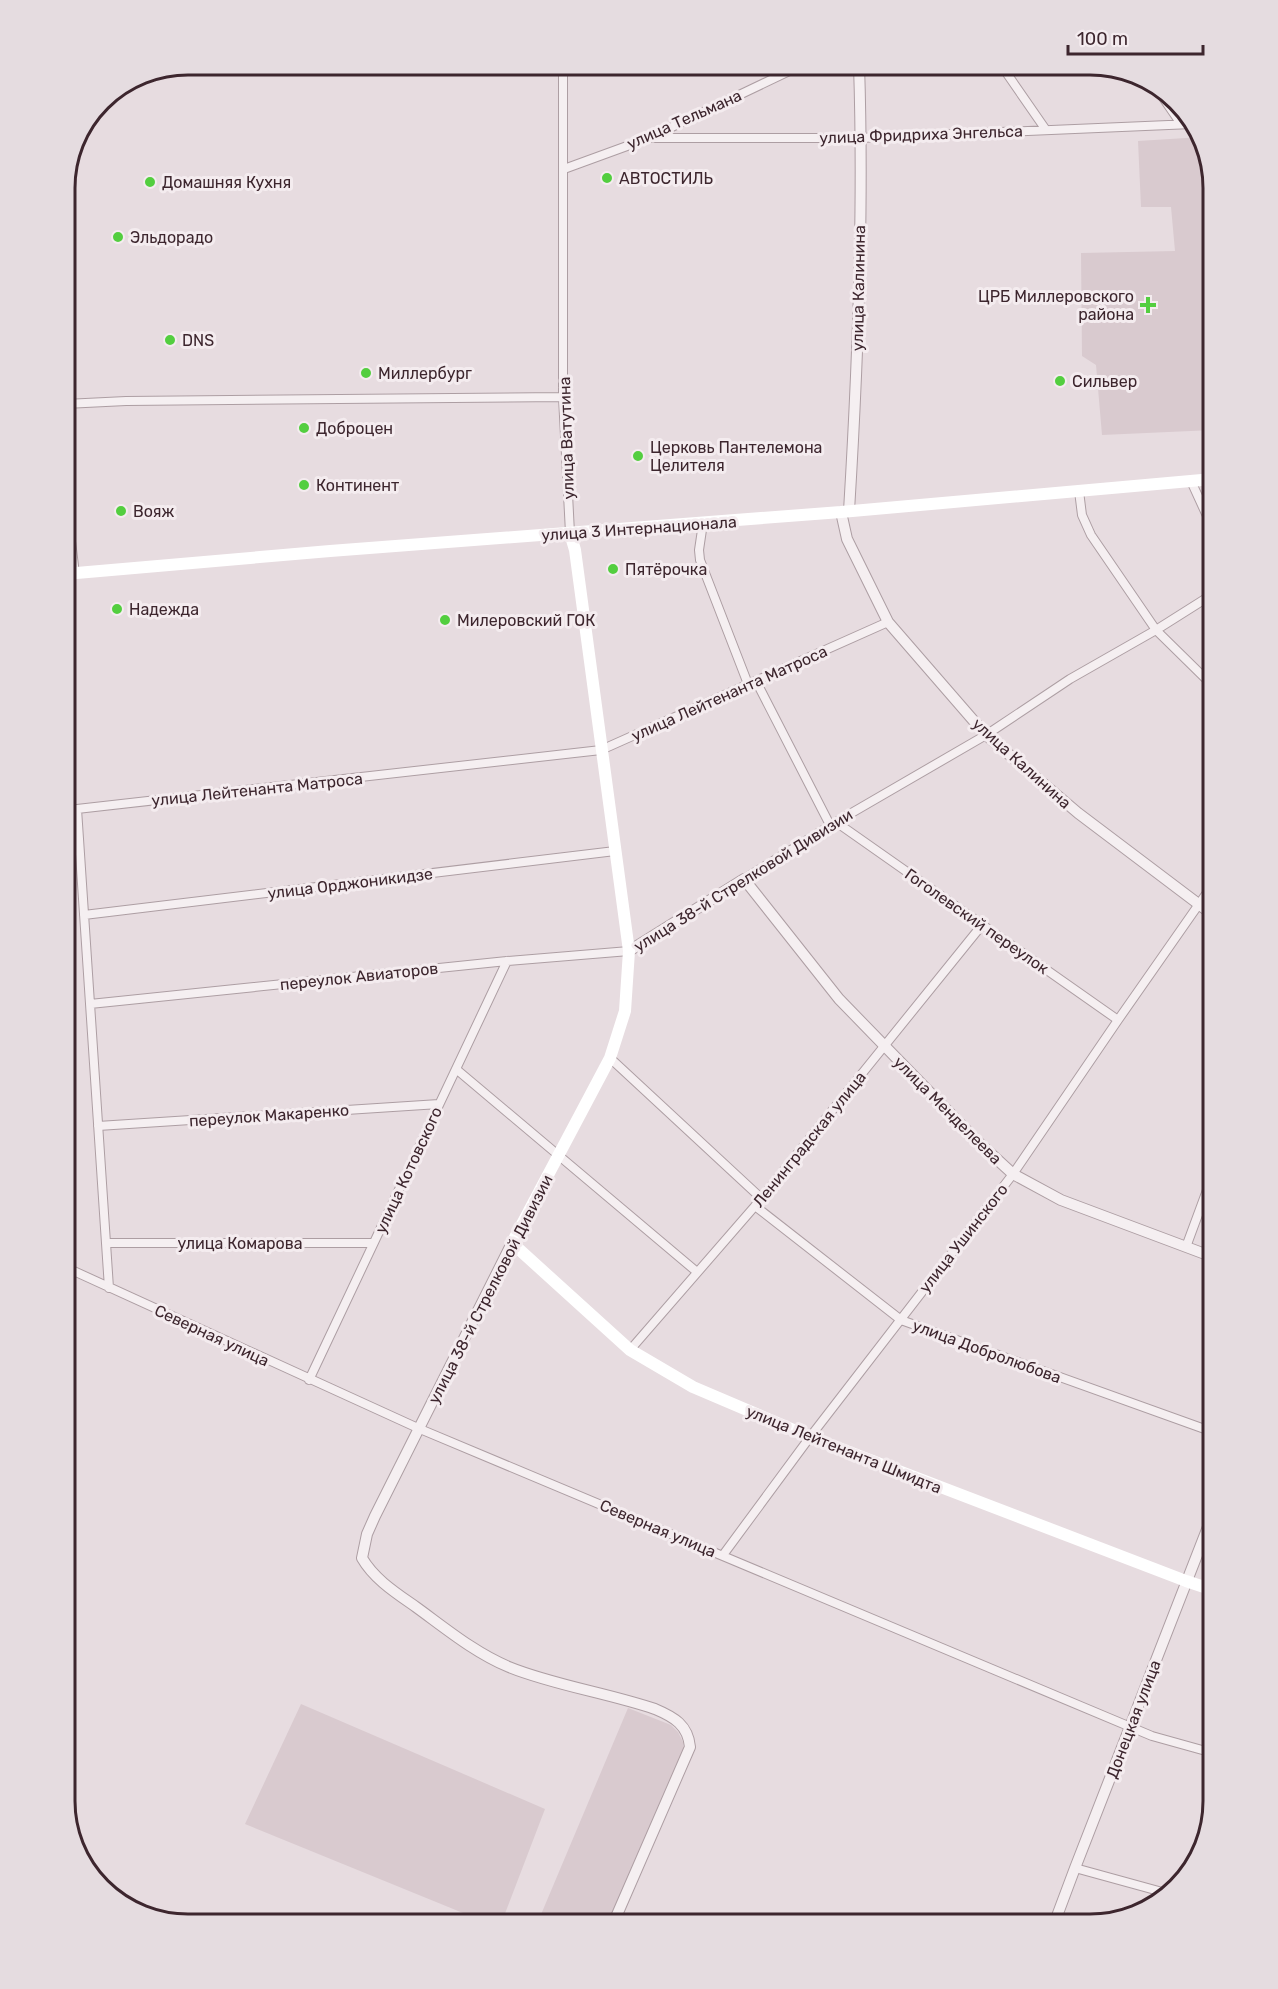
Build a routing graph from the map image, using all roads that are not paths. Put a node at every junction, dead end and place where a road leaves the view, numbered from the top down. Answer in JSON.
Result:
{"nodes":[{"id":1,"x":563,"y":75,"type":"edge"},
{"id":2,"x":781,"y":75,"type":"edge"},
{"id":3,"x":859,"y":75,"type":"edge"},
{"id":4,"x":1008,"y":75,"type":"edge"},
{"id":5,"x":1171,"y":109,"type":"edge"},
{"id":6,"x":1181,"y":124,"type":"joint"},
{"id":7,"x":1046,"y":130,"type":"junction"},
{"id":8,"x":649,"y":138,"type":"junction"},
{"id":9,"x":861,"y":138,"type":"junction"},
{"id":10,"x":564,"y":169,"type":"junction"},
{"id":11,"x":563,"y":397,"type":"junction"},
{"id":12,"x":75,"y":403,"type":"edge"},
{"id":13,"x":1203,"y":480,"type":"edge"},
{"id":14,"x":1191,"y":481,"type":"junction"},
{"id":15,"x":1079,"y":491,"type":"junction"},
{"id":16,"x":1203,"y":506,"type":"edge"},
{"id":17,"x":845,"y":511,"type":"junction"},
{"id":18,"x":703,"y":523,"type":"junction"},
{"id":19,"x":570,"y":533,"type":"junction"},
{"id":20,"x":75,"y":574,"type":"edge"},
{"id":21,"x":1203,"y":601,"type":"edge"},
{"id":22,"x":888,"y":622,"type":"junction"},
{"id":23,"x":1156,"y":630,"type":"junction"},
{"id":24,"x":1203,"y":675,"type":"edge"},
{"id":25,"x":752,"y":683,"type":"junction"},
{"id":26,"x":986,"y":735,"type":"junction"},
{"id":27,"x":601,"y":750,"type":"junction"},
{"id":28,"x":833,"y":824,"type":"junction"},
{"id":29,"x":615,"y":851,"type":"junction"},
{"id":30,"x":744,"y":879,"type":"junction"},
{"id":31,"x":1203,"y":899,"type":"edge"},
{"id":32,"x":1199,"y":905,"type":"junction"},
{"id":33,"x":1203,"y":908,"type":"edge"},
{"id":34,"x":84,"y":915,"type":"junction"},
{"id":35,"x":982,"y":925,"type":"junction"},
{"id":36,"x":629,"y":951,"type":"junction"},
{"id":37,"x":507,"y":961,"type":"junction"},
{"id":38,"x":90,"y":1004,"type":"junction"},
{"id":39,"x":1118,"y":1020,"type":"junction"},
{"id":40,"x":884,"y":1045,"type":"junction"},
{"id":41,"x":610,"y":1058,"type":"junction"},
{"id":42,"x":456,"y":1069,"type":"junction"},
{"id":43,"x":439,"y":1104,"type":"junction"},
{"id":44,"x":98,"y":1126,"type":"junction"},
{"id":45,"x":558,"y":1155,"type":"junction"},
{"id":46,"x":1013,"y":1174,"type":"junction"},
{"id":47,"x":761,"y":1198,"type":"junction"},
{"id":48,"x":1203,"y":1203,"type":"edge"},
{"id":49,"x":754,"y":1206,"type":"junction"},
{"id":50,"x":106,"y":1243,"type":"junction"},
{"id":51,"x":373,"y":1243,"type":"junction"},
{"id":52,"x":512,"y":1243,"type":"junction"},
{"id":53,"x":1186,"y":1247,"type":"junction"},
{"id":54,"x":1203,"y":1253,"type":"edge"},
{"id":55,"x":75,"y":1272,"type":"edge"},
{"id":56,"x":697,"y":1272,"type":"junction"},
{"id":57,"x":109,"y":1288,"type":"junction"},
{"id":58,"x":901,"y":1320,"type":"junction"},
{"id":59,"x":630,"y":1350,"type":"junction"},
{"id":60,"x":309,"y":1380,"type":"junction"},
{"id":61,"x":1203,"y":1428,"type":"edge"},
{"id":62,"x":420,"y":1429,"type":"junction"},
{"id":63,"x":810,"y":1437,"type":"junction"},
{"id":64,"x":1203,"y":1540,"type":"edge"},
{"id":65,"x":723,"y":1555,"type":"junction"},
{"id":66,"x":1186,"y":1581,"type":"junction"},
{"id":67,"x":1203,"y":1586,"type":"edge"},
{"id":68,"x":1131,"y":1726,"type":"junction"},
{"id":69,"x":1203,"y":1750,"type":"edge"},
{"id":70,"x":1075,"y":1868,"type":"junction"},
{"id":71,"x":1158,"y":1891,"type":"edge"},
{"id":72,"x":617,"y":1914,"type":"edge"},
{"id":73,"x":1058,"y":1914,"type":"edge"}],
"edges":[{"from":1,"to":10,"type":"street","name":"улица Ватутина"},
{"from":2,"to":8,"type":"street","name":"улица Тельмана"},
{"from":3,"to":9,"type":"street","name":"улица Калинина"},
{"from":4,"to":7,"type":"street"},
{"from":5,"to":6,"type":"street"},
{"from":6,"to":7,"type":"street","name":"улица Фридриха Энгельса"},
{"from":7,"to":9,"type":"street","name":"улица Фридриха Энгельса"},
{"from":8,"to":9,"type":"street","name":"улица Фридриха Энгельса"},
{"from":8,"to":10,"type":"street","name":"улица Тельмана"},
{"from":9,"to":17,"type":"street","name":"улица Калинина"},
{"from":10,"to":11,"type":"street","name":"улица Ватутина"},
{"from":11,"to":12,"type":"street"},
{"from":11,"to":19,"type":"street","name":"улица Ватутина"},
{"from":13,"to":14,"type":"main road","name":"улица 3 Интернационала"},
{"from":14,"to":15,"type":"main road","name":"улица 3 Интернационала"},
{"from":14,"to":16,"type":"street"},
{"from":15,"to":17,"type":"main road","name":"улица 3 Интернационала"},
{"from":15,"to":23,"type":"street"},
{"from":17,"to":18,"type":"main road","name":"улица 3 Интернационала"},
{"from":17,"to":22,"type":"street","name":"улица Калинина"},
{"from":18,"to":19,"type":"main road","name":"улица 3 Интернационала"},
{"from":18,"to":25,"type":"street","name":"Гоголевский переулок"},
{"from":19,"to":20,"type":"main road","name":"улица 3 Интернационала"},
{"from":19,"to":27,"type":"main road","name":"улица Ватутина"},
{"from":21,"to":23,"type":"street","name":"улица 38-й Стрелковой Дивизии"},
{"from":22,"to":25,"type":"street","name":"улица Лейтенанта Матроса"},
{"from":22,"to":26,"type":"street","name":"улица Калинина"},
{"from":23,"to":24,"type":"street"},
{"from":23,"to":26,"type":"street","name":"улица 38-й Стрелковой Дивизии"},
{"from":25,"to":27,"type":"street","name":"улица Лейтенанта Матроса"},
{"from":25,"to":28,"type":"street","name":"Гоголевский переулок"},
{"from":26,"to":28,"type":"street","name":"улица 38-й Стрелковой Дивизии"},
{"from":26,"to":32,"type":"street","name":"улица Калинина"},
{"from":27,"to":29,"type":"main road","name":"улица Ватутина"},
{"from":27,"to":34,"type":"street","name":"улица Лейтенанта Матроса"},
{"from":28,"to":30,"type":"street","name":"улица 38-й Стрелковой Дивизии"},
{"from":28,"to":35,"type":"street","name":"Гоголевский переулок"},
{"from":29,"to":34,"type":"street","name":"улица Орджоникидзе"},
{"from":29,"to":36,"type":"main road","name":"улица Ватутина"},
{"from":30,"to":36,"type":"street","name":"улица 38-й Стрелковой Дивизии"},
{"from":30,"to":40,"type":"street","name":"улица Менделеева"},
{"from":31,"to":32,"type":"street","name":"улица Ушинского"},
{"from":32,"to":33,"type":"street","name":"улица Калинина"},
{"from":32,"to":39,"type":"street","name":"улица Ушинского"},
{"from":34,"to":38,"type":"street","name":"улица Лейтенанта Матроса"},
{"from":35,"to":39,"type":"street","name":"Гоголевский переулок"},
{"from":35,"to":40,"type":"street","name":"Ленинградская улица"},
{"from":36,"to":37,"type":"street","name":"переулок Авиаторов"},
{"from":36,"to":41,"type":"main road","name":"улица 38-й Стрелковой Дивизии"},
{"from":37,"to":38,"type":"street","name":"переулок Авиаторов"},
{"from":37,"to":42,"type":"street","name":"улица Котовского"},
{"from":38,"to":44,"type":"street","name":"улица Лейтенанта Матроса"},
{"from":39,"to":46,"type":"street","name":"улица Ушинского"},
{"from":40,"to":46,"type":"street","name":"улица Менделеева"},
{"from":40,"to":47,"type":"street","name":"Ленинградская улица"},
{"from":41,"to":45,"type":"main road","name":"улица 38-й Стрелковой Дивизии"},
{"from":41,"to":47,"type":"street"},
{"from":42,"to":43,"type":"street","name":"улица Котовского"},
{"from":42,"to":45,"type":"street"},
{"from":43,"to":44,"type":"street","name":"переулок Макаренко"},
{"from":43,"to":51,"type":"street","name":"улица Котовского"},
{"from":44,"to":50,"type":"street","name":"улица Лейтенанта Матроса"},
{"from":45,"to":52,"type":"main road","name":"улица 38-й Стрелковой Дивизии"},
{"from":45,"to":56,"type":"street"},
{"from":46,"to":53,"type":"street","name":"улица Менделеева"},
{"from":46,"to":58,"type":"street","name":"улица Ушинского"},
{"from":47,"to":49,"type":"street","name":"Ленинградская улица"},
{"from":48,"to":53,"type":"street"},
{"from":49,"to":56,"type":"street","name":"Ленинградская улица"},
{"from":49,"to":58,"type":"street","name":"улица Добролюбова"},
{"from":50,"to":51,"type":"street","name":"улица Комарова"},
{"from":50,"to":57,"type":"street","name":"улица Лейтенанта Матроса"},
{"from":51,"to":60,"type":"street","name":"улица Котовского"},
{"from":52,"to":59,"type":"main road","name":"улица Лейтенанта Шмидта"},
{"from":52,"to":62,"type":"street","name":"улица 38-й Стрелковой Дивизии"},
{"from":53,"to":54,"type":"street","name":"улица Менделеева"},
{"from":55,"to":57,"type":"street","name":"Северная улица"},
{"from":56,"to":59,"type":"street","name":"Ленинградская улица"},
{"from":57,"to":60,"type":"street","name":"Северная улица"},
{"from":58,"to":61,"type":"street","name":"улица Добролюбова"},
{"from":58,"to":63,"type":"street","name":"улица Ушинского"},
{"from":59,"to":63,"type":"main road","name":"улица Лейтенанта Шмидта"},
{"from":60,"to":62,"type":"street","name":"Северная улица"},
{"from":62,"to":65,"type":"street","name":"Северная улица"},
{"from":62,"to":72,"type":"street","name":"улица 38-й Стрелковой Дивизии"},
{"from":63,"to":65,"type":"street","name":"улица Ушинского"},
{"from":63,"to":66,"type":"main road","name":"улица Лейтенанта Шмидта"},
{"from":64,"to":66,"type":"street","name":"Донецкая улица"},
{"from":65,"to":68,"type":"street","name":"Северная улица"},
{"from":66,"to":67,"type":"main road","name":"улица Лейтенанта Шмидта"},
{"from":66,"to":68,"type":"street","name":"Донецкая улица"},
{"from":68,"to":69,"type":"street","name":"Северная улица"},
{"from":68,"to":70,"type":"street","name":"Донецкая улица"},
{"from":70,"to":71,"type":"street"},
{"from":70,"to":73,"type":"street","name":"Донецкая улица"}]}
